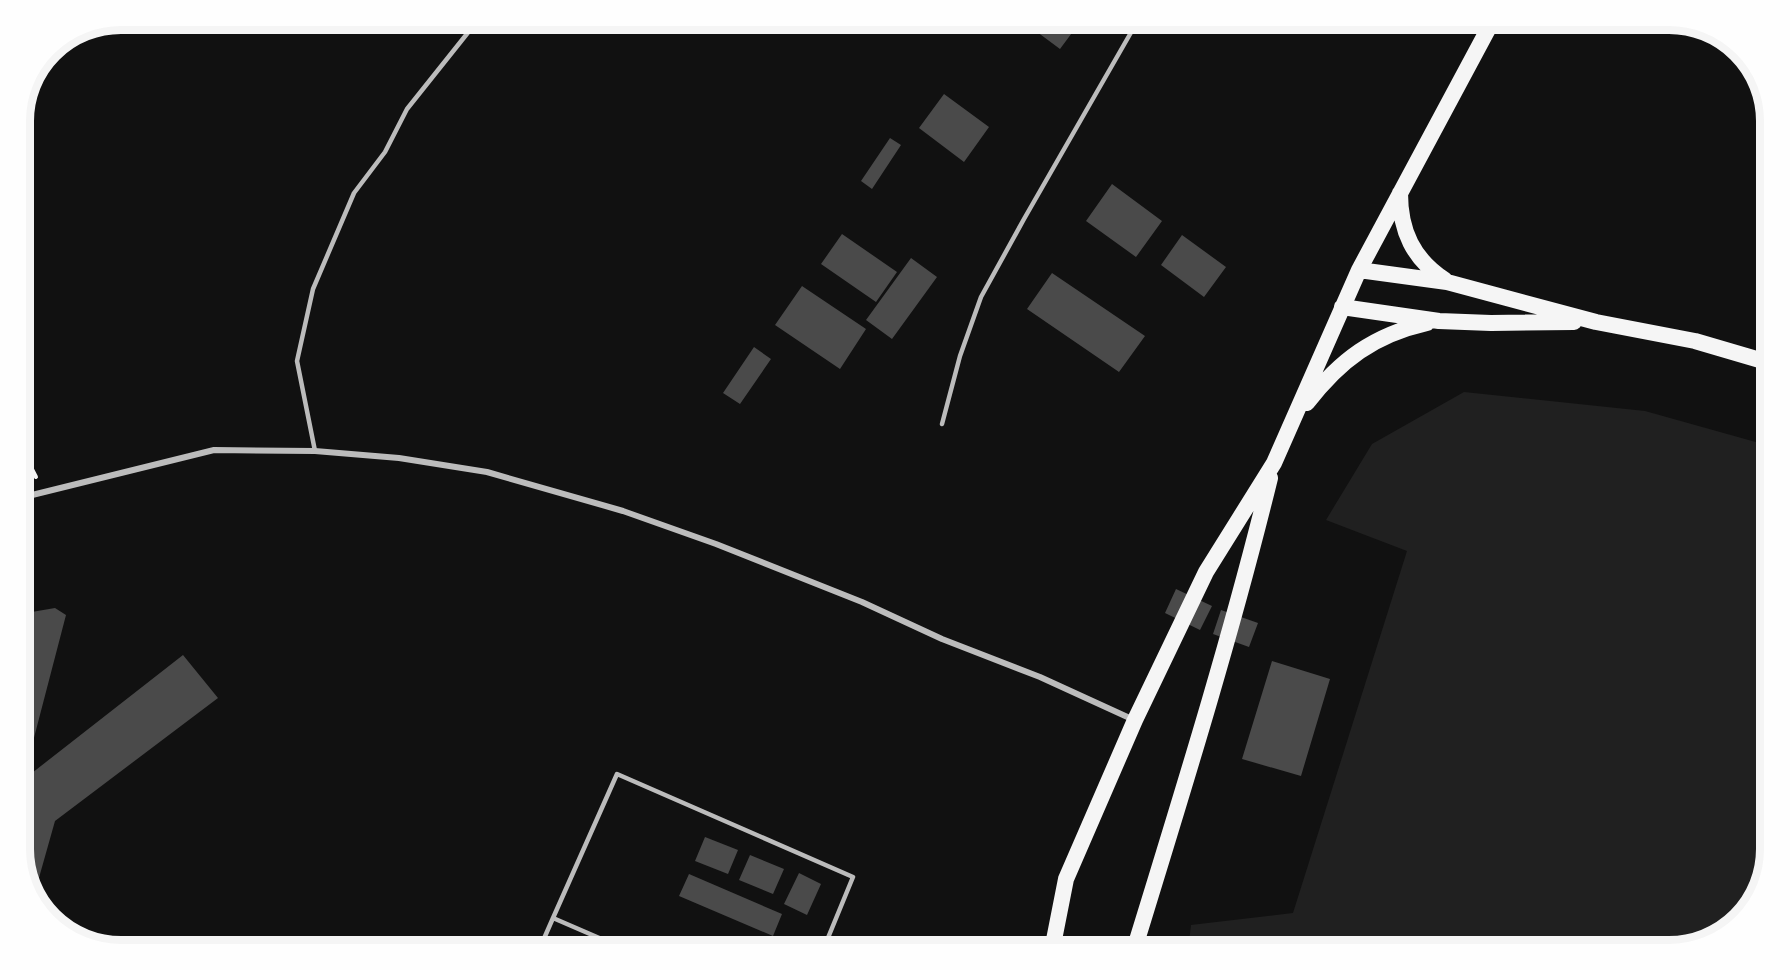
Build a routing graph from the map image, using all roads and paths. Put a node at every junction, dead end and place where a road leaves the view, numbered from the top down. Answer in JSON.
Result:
{"nodes":[{"id":1,"x":470,"y":30,"type":"edge"},
{"id":2,"x":1132,"y":30,"type":"edge"},
{"id":3,"x":1487,"y":30,"type":"edge"},
{"id":4,"x":1400,"y":192,"type":"junction"},
{"id":5,"x":1359,"y":270,"type":"junction"},
{"id":6,"x":1447,"y":282,"type":"junction"},
{"id":7,"x":1342,"y":307,"type":"junction"},
{"id":8,"x":1439,"y":321,"type":"junction"},
{"id":9,"x":1596,"y":322,"type":"junction"},
{"id":10,"x":1760,"y":360,"type":"edge"},
{"id":11,"x":942,"y":424,"type":"dead end"},
{"id":12,"x":1291,"y":426,"type":"junction"},
{"id":13,"x":315,"y":451,"type":"junction"},
{"id":14,"x":1274,"y":463,"type":"junction"},
{"id":15,"x":30,"y":465,"type":"edge"},
{"id":16,"x":44,"y":491,"type":"junction"},
{"id":17,"x":30,"y":495,"type":"edge"},
{"id":18,"x":1135,"y":720,"type":"junction"},
{"id":19,"x":553,"y":918,"type":"junction"},
{"id":20,"x":544,"y":940,"type":"edge"},
{"id":21,"x":602,"y":940,"type":"edge"},
{"id":22,"x":827,"y":940,"type":"edge"},
{"id":23,"x":1054,"y":940,"type":"edge"},
{"id":24,"x":1137,"y":940,"type":"edge"}],
"edges":[{"from":1,"to":13,"type":"lane"},
{"from":2,"to":11,"type":"lane"},
{"from":3,"to":4,"type":"highway"},
{"from":4,"to":5,"type":"highway"},
{"from":4,"to":6,"type":"highway"},
{"from":5,"to":6,"type":"highway"},
{"from":5,"to":7,"type":"highway"},
{"from":6,"to":9,"type":"highway"},
{"from":7,"to":8,"type":"highway"},
{"from":7,"to":12,"type":"highway"},
{"from":8,"to":9,"type":"highway"},
{"from":8,"to":12,"type":"highway"},
{"from":9,"to":10,"type":"highway"},
{"from":12,"to":14,"type":"highway"},
{"from":13,"to":16,"type":"street"},
{"from":13,"to":18,"type":"street"},
{"from":14,"to":18,"type":"highway"},
{"from":14,"to":24,"type":"highway"},
{"from":15,"to":16,"type":"path"},
{"from":16,"to":17,"type":"street"},
{"from":18,"to":23,"type":"highway"},
{"from":19,"to":20,"type":"lane"},
{"from":19,"to":21,"type":"lane"},
{"from":19,"to":22,"type":"lane"}]}
